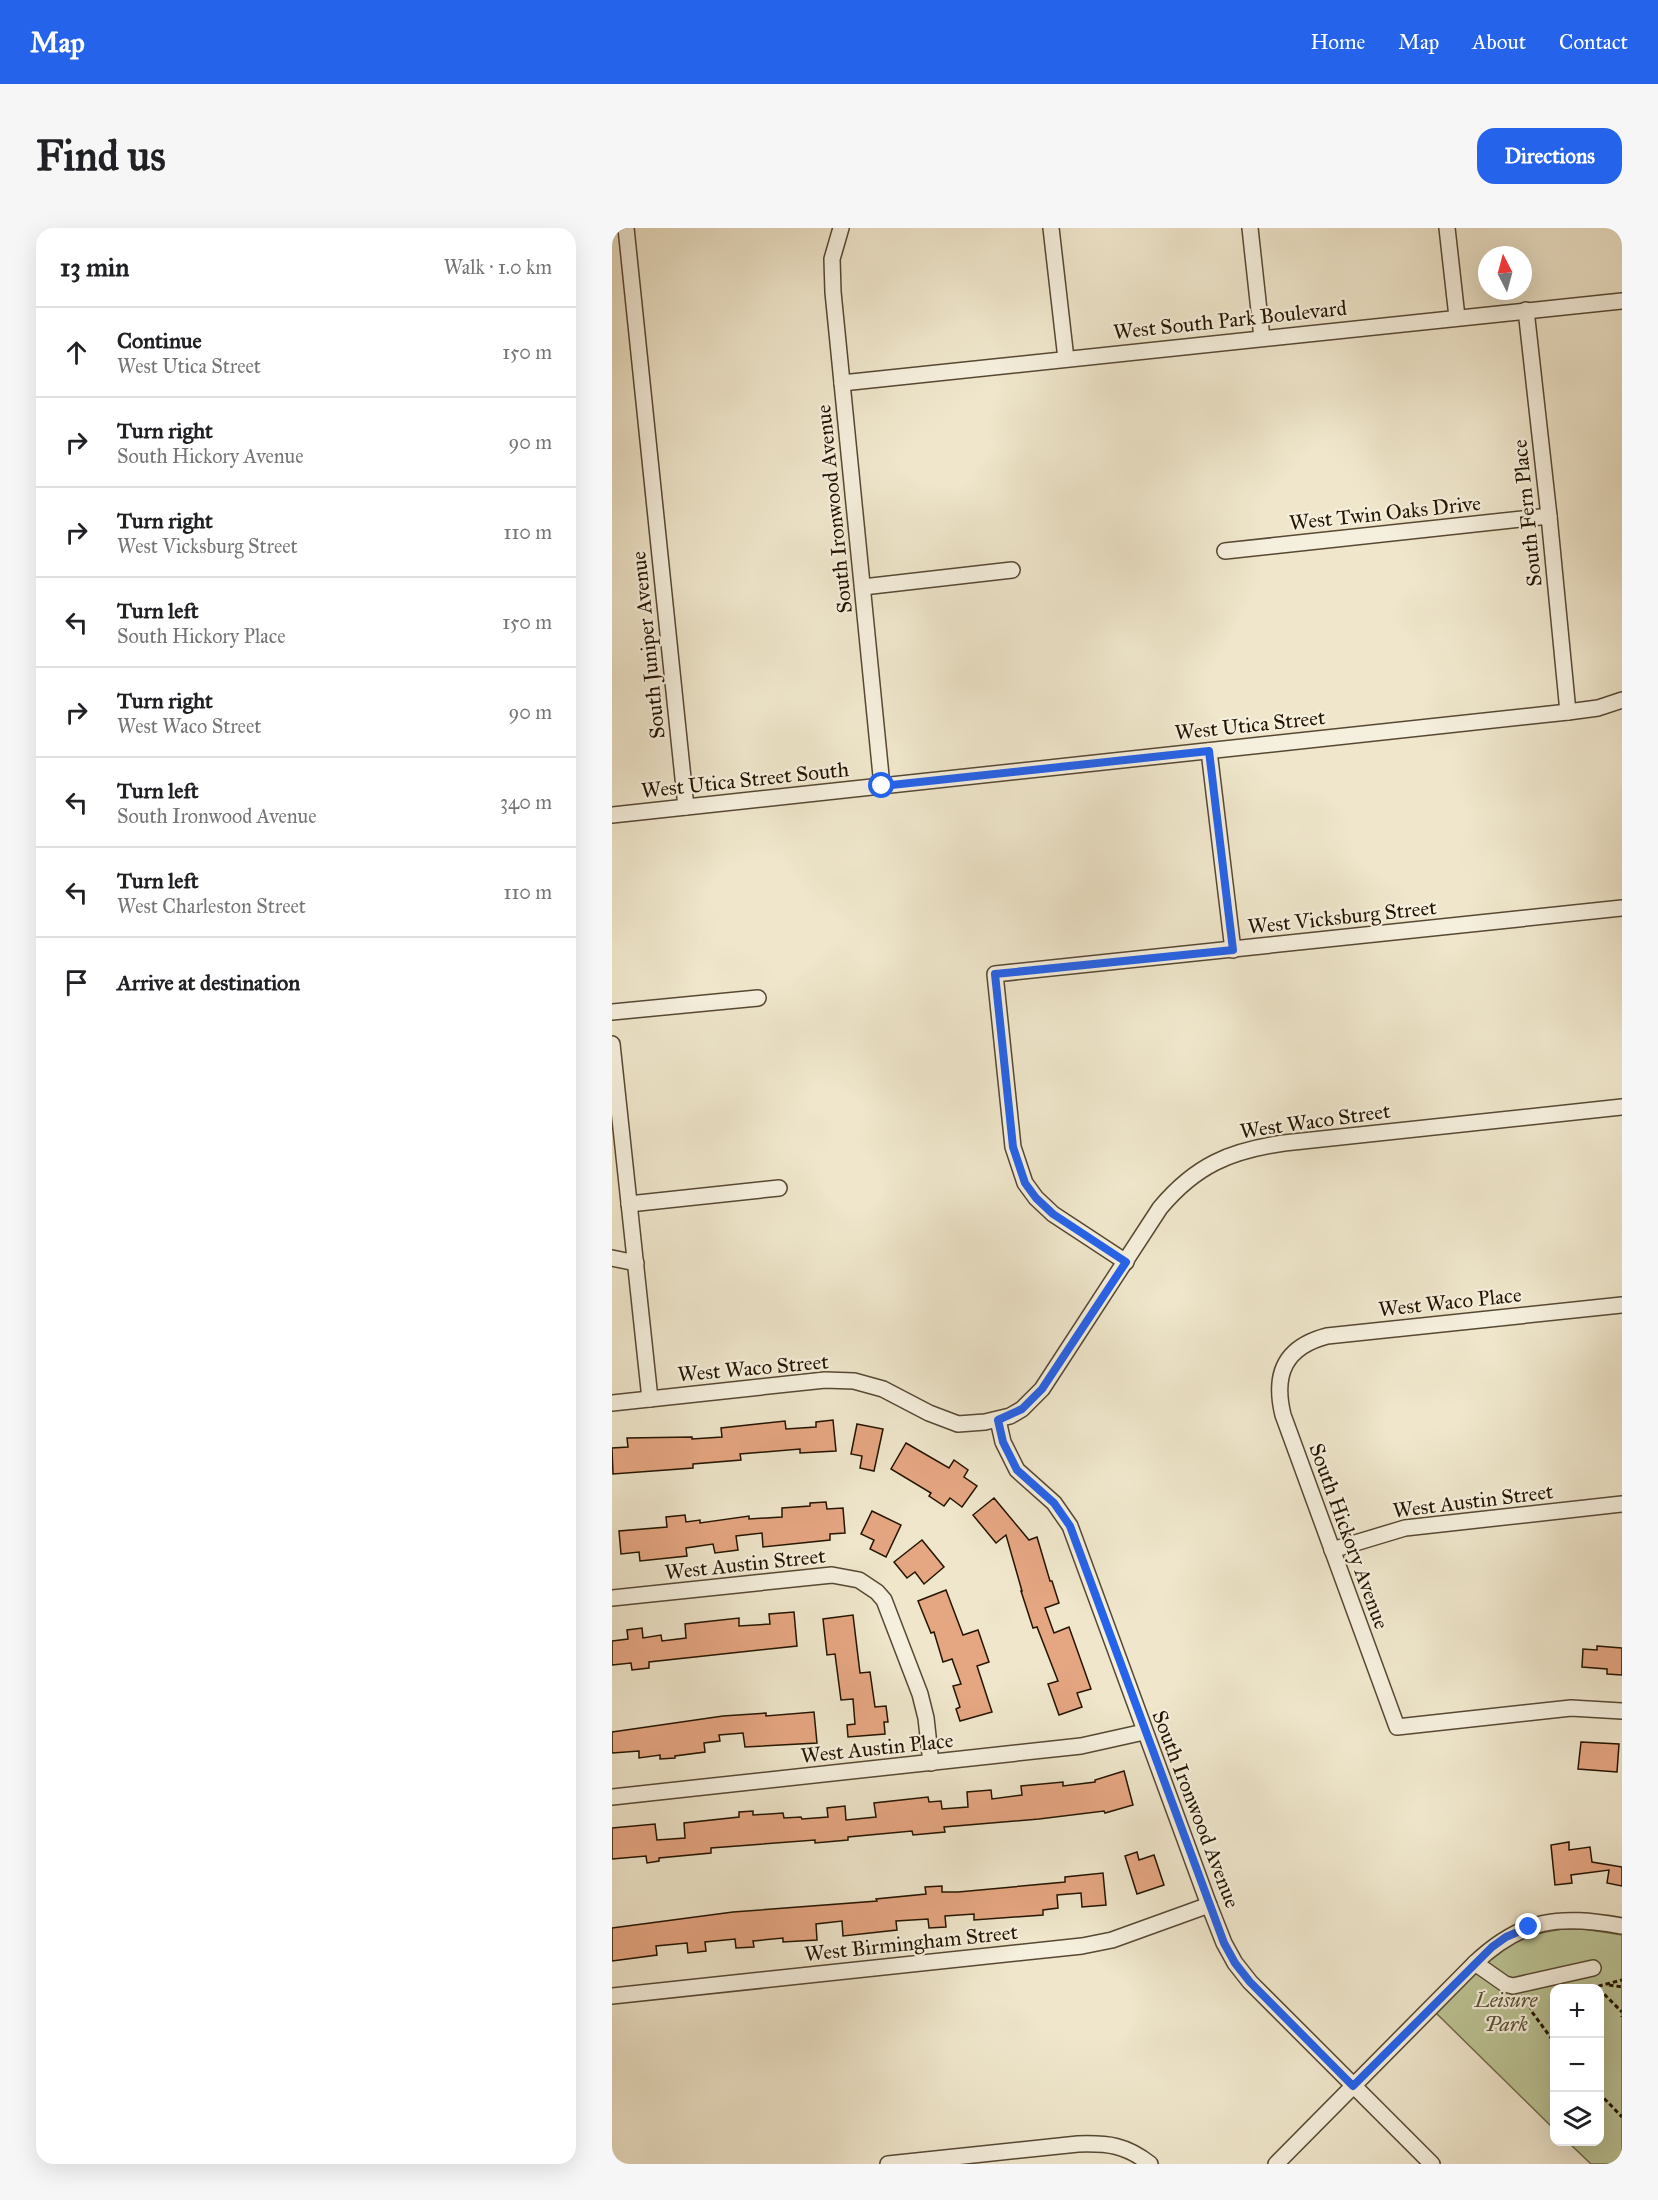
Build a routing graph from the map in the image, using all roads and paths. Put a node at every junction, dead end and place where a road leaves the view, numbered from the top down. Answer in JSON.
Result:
{"nodes":[{"id":1,"x":626,"y":228,"type":"edge"},
{"id":2,"x":841,"y":228,"type":"edge"},
{"id":3,"x":1052,"y":228,"type":"edge"},
{"id":4,"x":1250,"y":228,"type":"edge"},
{"id":5,"x":1448,"y":228,"type":"edge"},
{"id":6,"x":1622,"y":301,"type":"edge"},
{"id":7,"x":1526,"y":310,"type":"junction"},
{"id":8,"x":1457,"y":318,"type":"junction"},
{"id":9,"x":1262,"y":338,"type":"junction"},
{"id":10,"x":1066,"y":359,"type":"junction"},
{"id":11,"x":842,"y":383,"type":"junction"},
{"id":12,"x":1549,"y":516,"type":"junction"},
{"id":13,"x":1225,"y":551,"type":"dead end"},
{"id":14,"x":1012,"y":570,"type":"dead end"},
{"id":15,"x":863,"y":587,"type":"junction"},
{"id":16,"x":1622,"y":700,"type":"edge"},
{"id":17,"x":1568,"y":712,"type":"junction"},
{"id":18,"x":1209,"y":751,"type":"junction"},
{"id":19,"x":882,"y":786,"type":"junction"},
{"id":20,"x":686,"y":807,"type":"junction"},
{"id":21,"x":612,"y":815,"type":"edge"},
{"id":22,"x":1622,"y":908,"type":"edge"},
{"id":23,"x":1233,"y":950,"type":"junction"},
{"id":24,"x":758,"y":998,"type":"dead end"},
{"id":25,"x":612,"y":1012,"type":"edge"},
{"id":26,"x":612,"y":1044,"type":"edge"},
{"id":27,"x":1622,"y":1107,"type":"edge"},
{"id":28,"x":617,"y":1136,"type":"edge"},
{"id":29,"x":779,"y":1188,"type":"dead end"},
{"id":30,"x":629,"y":1204,"type":"junction"},
{"id":31,"x":612,"y":1258,"type":"edge"},
{"id":32,"x":1126,"y":1262,"type":"junction"},
{"id":33,"x":636,"y":1263,"type":"junction"},
{"id":34,"x":1622,"y":1305,"type":"edge"},
{"id":35,"x":1289,"y":1357,"type":"joint"},
{"id":36,"x":650,"y":1399,"type":"junction"},
{"id":37,"x":612,"y":1403,"type":"edge"},
{"id":38,"x":998,"y":1420,"type":"junction"},
{"id":39,"x":1622,"y":1504,"type":"edge"},
{"id":40,"x":1332,"y":1550,"type":"junction"},
{"id":41,"x":612,"y":1598,"type":"edge"},
{"id":42,"x":1622,"y":1711,"type":"edge"},
{"id":43,"x":1144,"y":1732,"type":"junction"},
{"id":44,"x":932,"y":1763,"type":"junction"},
{"id":45,"x":612,"y":1797,"type":"edge"},
{"id":46,"x":1209,"y":1905,"type":"junction"},
{"id":47,"x":1622,"y":1926,"type":"edge"},
{"id":48,"x":1475,"y":1963,"type":"junction"},
{"id":49,"x":1593,"y":1968,"type":"dead end"},
{"id":50,"x":1622,"y":1980,"type":"edge"},
{"id":51,"x":1522,"y":1984,"type":"junction"},
{"id":52,"x":1606,"y":1984,"type":"joint"},
{"id":53,"x":1622,"y":1987,"type":"edge"},
{"id":54,"x":612,"y":1996,"type":"edge"},
{"id":55,"x":1604,"y":1996,"type":"edge"},
{"id":56,"x":1622,"y":2015,"type":"edge"},
{"id":57,"x":1551,"y":2038,"type":"edge"},
{"id":58,"x":1353,"y":2086,"type":"junction"},
{"id":59,"x":1604,"y":2098,"type":"edge"},
{"id":60,"x":1622,"y":2117,"type":"edge"},
{"id":61,"x":888,"y":2164,"type":"edge"},
{"id":62,"x":1150,"y":2164,"type":"edge"},
{"id":63,"x":1276,"y":2164,"type":"edge"},
{"id":64,"x":1432,"y":2164,"type":"edge"}],
"edges":[{"from":1,"to":20,"type":"street","name":"South Juniper Avenue"},
{"from":2,"to":11,"type":"street","name":"South Ironwood Avenue"},
{"from":3,"to":10,"type":"street"},
{"from":4,"to":9,"type":"street"},
{"from":5,"to":8,"type":"street"},
{"from":6,"to":7,"type":"street","name":"West South Park Boulevard"},
{"from":7,"to":8,"type":"street","name":"West South Park Boulevard"},
{"from":7,"to":12,"type":"street","name":"South Fern Place"},
{"from":8,"to":9,"type":"street","name":"West South Park Boulevard"},
{"from":9,"to":10,"type":"street","name":"West South Park Boulevard"},
{"from":10,"to":11,"type":"street","name":"West South Park Boulevard"},
{"from":11,"to":15,"type":"street","name":"South Ironwood Avenue"},
{"from":12,"to":13,"type":"street","name":"West Twin Oaks Drive"},
{"from":12,"to":17,"type":"street","name":"South Fern Place"},
{"from":14,"to":15,"type":"street"},
{"from":15,"to":19,"type":"street","name":"South Ironwood Avenue"},
{"from":16,"to":17,"type":"street","name":"West Utica Street"},
{"from":17,"to":18,"type":"street","name":"West Utica Street"},
{"from":18,"to":19,"type":"street","name":"West Utica Street"},
{"from":18,"to":23,"type":"street"},
{"from":19,"to":20,"type":"street","name":"West Utica Street South"},
{"from":20,"to":21,"type":"street","name":"West Utica Street South"},
{"from":22,"to":23,"type":"street","name":"West Vicksburg Street"},
{"from":23,"to":32,"type":"street","name":"West Vicksburg Street"},
{"from":24,"to":25,"type":"street"},
{"from":26,"to":28,"type":"street"},
{"from":27,"to":32,"type":"street","name":"West Waco Street"},
{"from":28,"to":30,"type":"street"},
{"from":29,"to":30,"type":"street"},
{"from":30,"to":33,"type":"street"},
{"from":31,"to":33,"type":"street"},
{"from":32,"to":38,"type":"street","name":"West Waco Street"},
{"from":33,"to":36,"type":"street"},
{"from":34,"to":35,"type":"street","name":"West Waco Place"},
{"from":35,"to":40,"type":"street","name":"South Hickory Avenue"},
{"from":36,"to":37,"type":"street","name":"West Waco Street"},
{"from":36,"to":38,"type":"street","name":"West Waco Street"},
{"from":38,"to":43,"type":"street","name":"South Ironwood Avenue"},
{"from":39,"to":40,"type":"street","name":"West Austin Street"},
{"from":40,"to":42,"type":"street","name":"South Hickory Avenue"},
{"from":41,"to":44,"type":"street","name":"West Austin Street"},
{"from":43,"to":44,"type":"street","name":"West Austin Place"},
{"from":43,"to":46,"type":"street","name":"South Ironwood Avenue"},
{"from":44,"to":45,"type":"street","name":"West Austin Place"},
{"from":46,"to":54,"type":"street","name":"West Birmingham Street"},
{"from":46,"to":58,"type":"street","name":"South Ironwood Avenue"},
{"from":47,"to":48,"type":"street"},
{"from":48,"to":51,"type":"street"},
{"from":48,"to":58,"type":"street"},
{"from":49,"to":51,"type":"street"},
{"from":50,"to":52,"type":"path"},
{"from":51,"to":57,"type":"path"},
{"from":52,"to":53,"type":"path"},
{"from":55,"to":56,"type":"path"},
{"from":58,"to":63,"type":"street"},
{"from":58,"to":64,"type":"street","name":"South Ironwood Avenue"},
{"from":59,"to":60,"type":"path"},
{"from":61,"to":62,"type":"street"}]}
